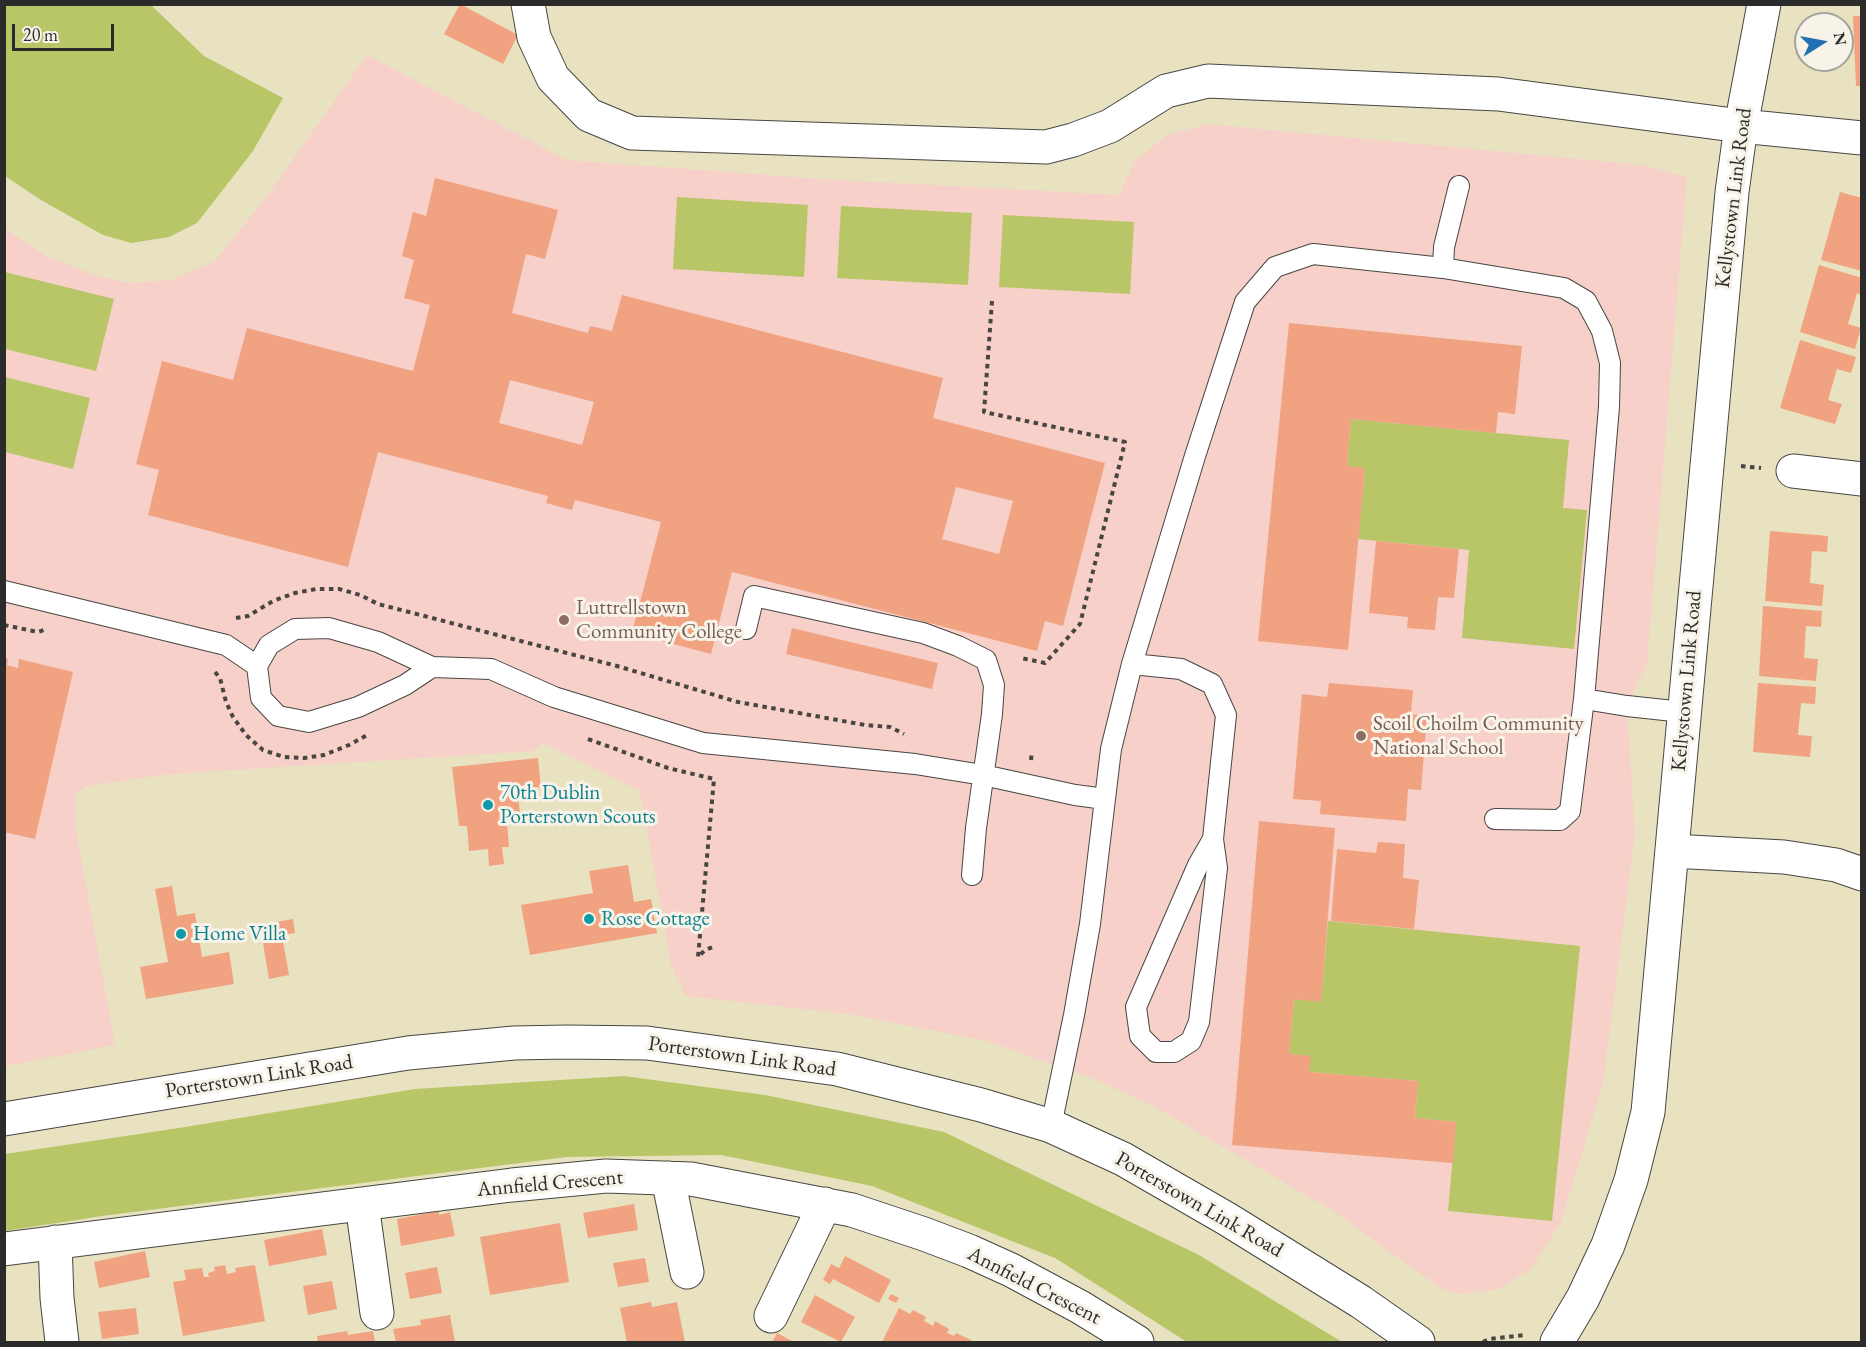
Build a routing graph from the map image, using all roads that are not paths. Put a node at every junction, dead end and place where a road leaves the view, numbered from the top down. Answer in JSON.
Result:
{"nodes":[{"id":1,"x":528,"y":4,"type":"edge"},
{"id":2,"x":1764,"y":4,"type":"edge"},
{"id":3,"x":1741,"y":126,"type":"junction"},
{"id":4,"x":1862,"y":138,"type":"edge"},
{"id":5,"x":1460,"y":186,"type":"dead end"},
{"id":6,"x":1443,"y":268,"type":"junction"},
{"id":7,"x":1793,"y":471,"type":"road end"},
{"id":8,"x":1862,"y":479,"type":"edge"},
{"id":9,"x":4,"y":591,"type":"edge"},
{"id":10,"x":746,"y":629,"type":"dead end"},
{"id":11,"x":1132,"y":664,"type":"junction"},
{"id":12,"x":257,"y":666,"type":"junction"},
{"id":13,"x":432,"y":667,"type":"junction"},
{"id":14,"x":1584,"y":699,"type":"junction"},
{"id":15,"x":1683,"y":712,"type":"junction"},
{"id":16,"x":983,"y":775,"type":"junction"},
{"id":17,"x":1106,"y":799,"type":"junction"},
{"id":18,"x":1495,"y":819,"type":"dead end"},
{"id":19,"x":1213,"y":838,"type":"junction"},
{"id":20,"x":1672,"y":851,"type":"junction"},
{"id":21,"x":1862,"y":874,"type":"edge"},
{"id":22,"x":972,"y":875,"type":"dead end"},
{"id":23,"x":4,"y":1119,"type":"edge"},
{"id":24,"x":1052,"y":1126,"type":"junction"},
{"id":25,"x":668,"y":1179,"type":"junction"},
{"id":26,"x":362,"y":1204,"type":"junction"},
{"id":27,"x":825,"y":1204,"type":"junction"},
{"id":28,"x":54,"y":1242,"type":"junction"},
{"id":29,"x":4,"y":1249,"type":"edge"},
{"id":30,"x":687,"y":1272,"type":"dead end"},
{"id":31,"x":377,"y":1312,"type":"dead end"},
{"id":32,"x":771,"y":1316,"type":"dead end"},
{"id":33,"x":1105,"y":1334,"type":"edge"},
{"id":34,"x":62,"y":1342,"type":"edge"},
{"id":35,"x":1137,"y":1342,"type":"edge"},
{"id":36,"x":1418,"y":1342,"type":"edge"},
{"id":37,"x":1557,"y":1342,"type":"edge"}],
"edges":[{"from":1,"to":3,"type":"street"},
{"from":2,"to":3,"type":"street","name":"Kellystown Link Road"},
{"from":3,"to":4,"type":"street"},
{"from":3,"to":15,"type":"street","name":"Kellystown Link Road"},
{"from":5,"to":6,"type":"lane"},
{"from":6,"to":11,"type":"lane"},
{"from":6,"to":14,"type":"lane"},
{"from":7,"to":8,"type":"street"},
{"from":9,"to":12,"type":"lane"},
{"from":10,"to":16,"type":"lane"},
{"from":11,"to":17,"type":"lane"},
{"from":11,"to":19,"type":"lane"},
{"from":12,"to":13,"type":"lane"},
{"from":12,"to":13,"type":"lane"},
{"from":13,"to":16,"type":"lane"},
{"from":14,"to":15,"type":"lane"},
{"from":14,"to":18,"type":"lane"},
{"from":15,"to":20,"type":"street","name":"Kellystown Link Road"},
{"from":16,"to":17,"type":"lane"},
{"from":16,"to":22,"type":"lane"},
{"from":17,"to":24,"type":"lane"},
{"from":19,"to":19,"type":"lane"},
{"from":20,"to":21,"type":"street"},
{"from":20,"to":37,"type":"street","name":"Kellystown Link Road"},
{"from":23,"to":24,"type":"street","name":"Porterstown Link Road"},
{"from":24,"to":36,"type":"street","name":"Porterstown Link Road"},
{"from":25,"to":26,"type":"street","name":"Annfield Crescent"},
{"from":25,"to":27,"type":"street","name":"Annfield Crescent"},
{"from":25,"to":30,"type":"street"},
{"from":26,"to":28,"type":"street","name":"Annfield Crescent"},
{"from":26,"to":31,"type":"street"},
{"from":27,"to":32,"type":"street"},
{"from":27,"to":33,"type":"street","name":"Annfield Crescent"},
{"from":28,"to":29,"type":"street","name":"Annfield Crescent"},
{"from":28,"to":34,"type":"street"},
{"from":33,"to":35,"type":"street","name":"Annfield Crescent"}]}
